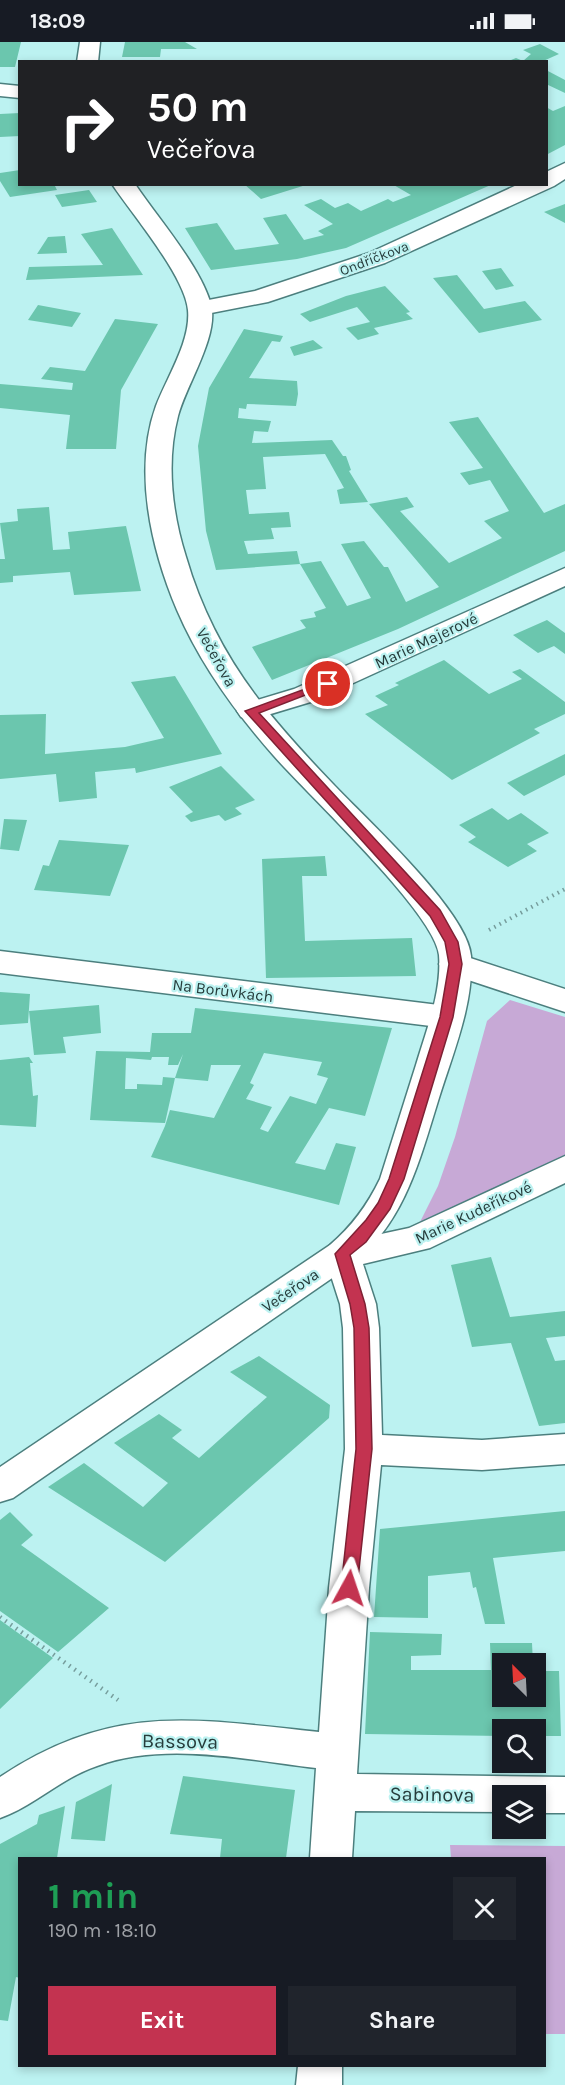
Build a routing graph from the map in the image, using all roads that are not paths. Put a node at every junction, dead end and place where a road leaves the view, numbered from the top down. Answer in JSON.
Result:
{"nodes":[{"id":1,"x":90,"y":42,"type":"edge"},
{"id":2,"x":87,"y":60,"type":"edge"},
{"id":3,"x":0,"y":90,"type":"edge"},
{"id":4,"x":18,"y":93,"type":"edge"},
{"id":5,"x":565,"y":170,"type":"edge"},
{"id":6,"x":548,"y":180,"type":"edge"},
{"id":7,"x":124,"y":186,"type":"edge"},
{"id":8,"x":535,"y":186,"type":"edge"},
{"id":9,"x":201,"y":308,"type":"junction"},
{"id":10,"x":565,"y":576,"type":"edge"},
{"id":11,"x":251,"y":711,"type":"junction"},
{"id":12,"x":453,"y":953,"type":"junction"},
{"id":13,"x":0,"y":962,"type":"edge"},
{"id":14,"x":565,"y":1001,"type":"edge"},
{"id":15,"x":447,"y":1017,"type":"junction"},
{"id":16,"x":565,"y":1168,"type":"edge"},
{"id":17,"x":342,"y":1254,"type":"junction"},
{"id":18,"x":364,"y":1449,"type":"junction"},
{"id":19,"x":565,"y":1449,"type":"edge"},
{"id":20,"x":0,"y":1487,"type":"edge"},
{"id":21,"x":338,"y":1752,"type":"junction"},
{"id":22,"x":335,"y":1792,"type":"junction"},
{"id":23,"x":565,"y":1795,"type":"edge"},
{"id":24,"x":0,"y":1800,"type":"edge"},
{"id":25,"x":331,"y":1857,"type":"edge"},
{"id":26,"x":320,"y":2067,"type":"edge"},
{"id":27,"x":319,"y":2085,"type":"edge"}],
"edges":[{"from":1,"to":2,"type":"street"},
{"from":3,"to":4,"type":"street"},
{"from":5,"to":6,"type":"street"},
{"from":7,"to":9,"type":"street"},
{"from":8,"to":9,"type":"street","name":"Ondříčkova"},
{"from":9,"to":11,"type":"street","name":"Večeřova"},
{"from":10,"to":11,"type":"street","name":"Marie Majerové"},
{"from":11,"to":12,"type":"street","name":"Večeřova"},
{"from":12,"to":14,"type":"street"},
{"from":12,"to":15,"type":"street","name":"Večeřova"},
{"from":13,"to":15,"type":"street","name":"Na Borůvkách"},
{"from":15,"to":17,"type":"street","name":"Večeřova"},
{"from":16,"to":17,"type":"street","name":"Marie Kudeříkové"},
{"from":17,"to":18,"type":"street"},
{"from":17,"to":20,"type":"street","name":"Večeřova"},
{"from":18,"to":19,"type":"street"},
{"from":18,"to":21,"type":"street"},
{"from":21,"to":22,"type":"street"},
{"from":21,"to":24,"type":"street","name":"Bassova"},
{"from":22,"to":23,"type":"street","name":"Sabinova"},
{"from":22,"to":25,"type":"street"},
{"from":26,"to":27,"type":"street"}]}
